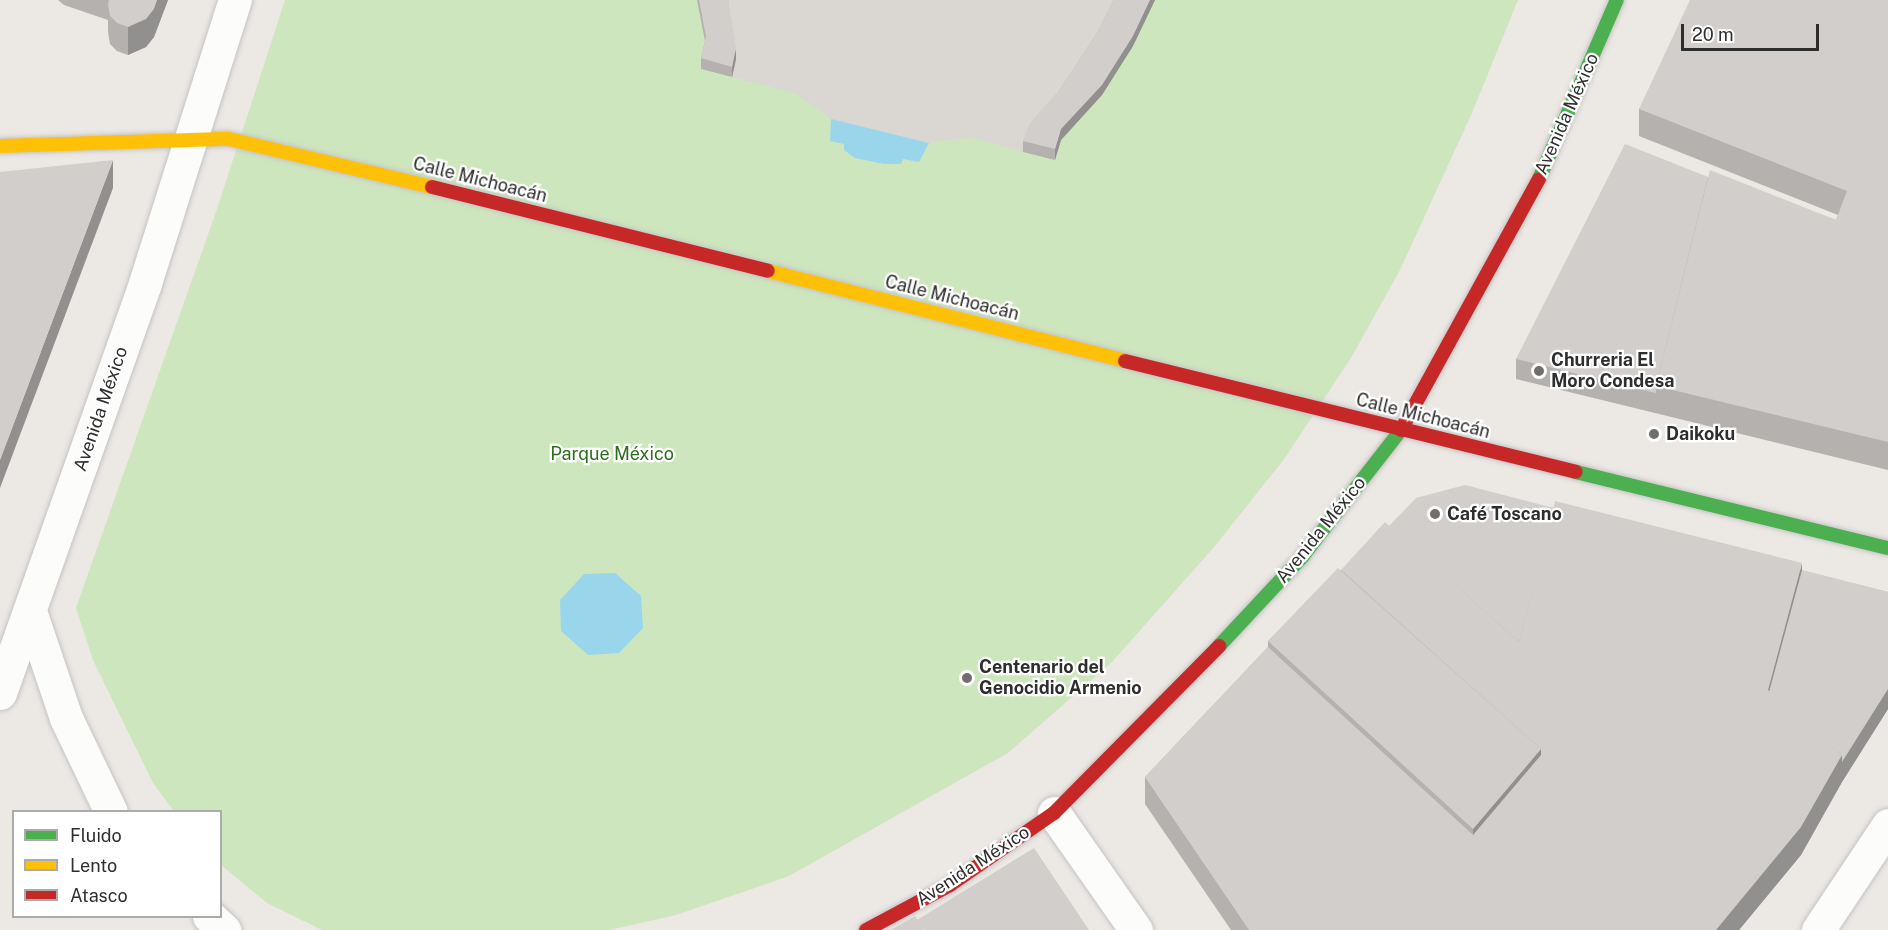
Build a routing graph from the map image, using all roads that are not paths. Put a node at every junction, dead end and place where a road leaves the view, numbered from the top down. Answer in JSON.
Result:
{"nodes":[{"id":1,"x":235,"y":0,"type":"edge"},
{"id":2,"x":1617,"y":0,"type":"edge"},
{"id":3,"x":190,"y":140,"type":"junction"},
{"id":4,"x":0,"y":146,"type":"edge"},
{"id":5,"x":1401,"y":430,"type":"junction"},
{"id":6,"x":1888,"y":548,"type":"edge"},
{"id":7,"x":30,"y":611,"type":"junction"},
{"id":8,"x":0,"y":693,"type":"edge"},
{"id":9,"x":110,"y":810,"type":"edge"},
{"id":10,"x":1054,"y":813,"type":"junction"},
{"id":11,"x":1888,"y":825,"type":"edge"},
{"id":12,"x":210,"y":918,"type":"edge"},
{"id":13,"x":224,"y":930,"type":"edge"},
{"id":14,"x":866,"y":930,"type":"edge"},
{"id":15,"x":1136,"y":930,"type":"edge"},
{"id":16,"x":1818,"y":930,"type":"edge"}],
"edges":[{"from":1,"to":3,"type":"street","name":"Avenida México"},
{"from":2,"to":5,"type":"street","name":"Avenida México"},
{"from":3,"to":4,"type":"street","name":"Calle Michoacán"},
{"from":3,"to":5,"type":"street","name":"Calle Michoacán"},
{"from":3,"to":7,"type":"street","name":"Avenida México"},
{"from":5,"to":6,"type":"street","name":"Calle Michoacán"},
{"from":5,"to":10,"type":"street","name":"Avenida México"},
{"from":7,"to":8,"type":"street","name":"Avenida México"},
{"from":7,"to":9,"type":"street"},
{"from":10,"to":14,"type":"street","name":"Avenida México"},
{"from":10,"to":15,"type":"street"},
{"from":11,"to":16,"type":"street"},
{"from":12,"to":13,"type":"street"}]}
